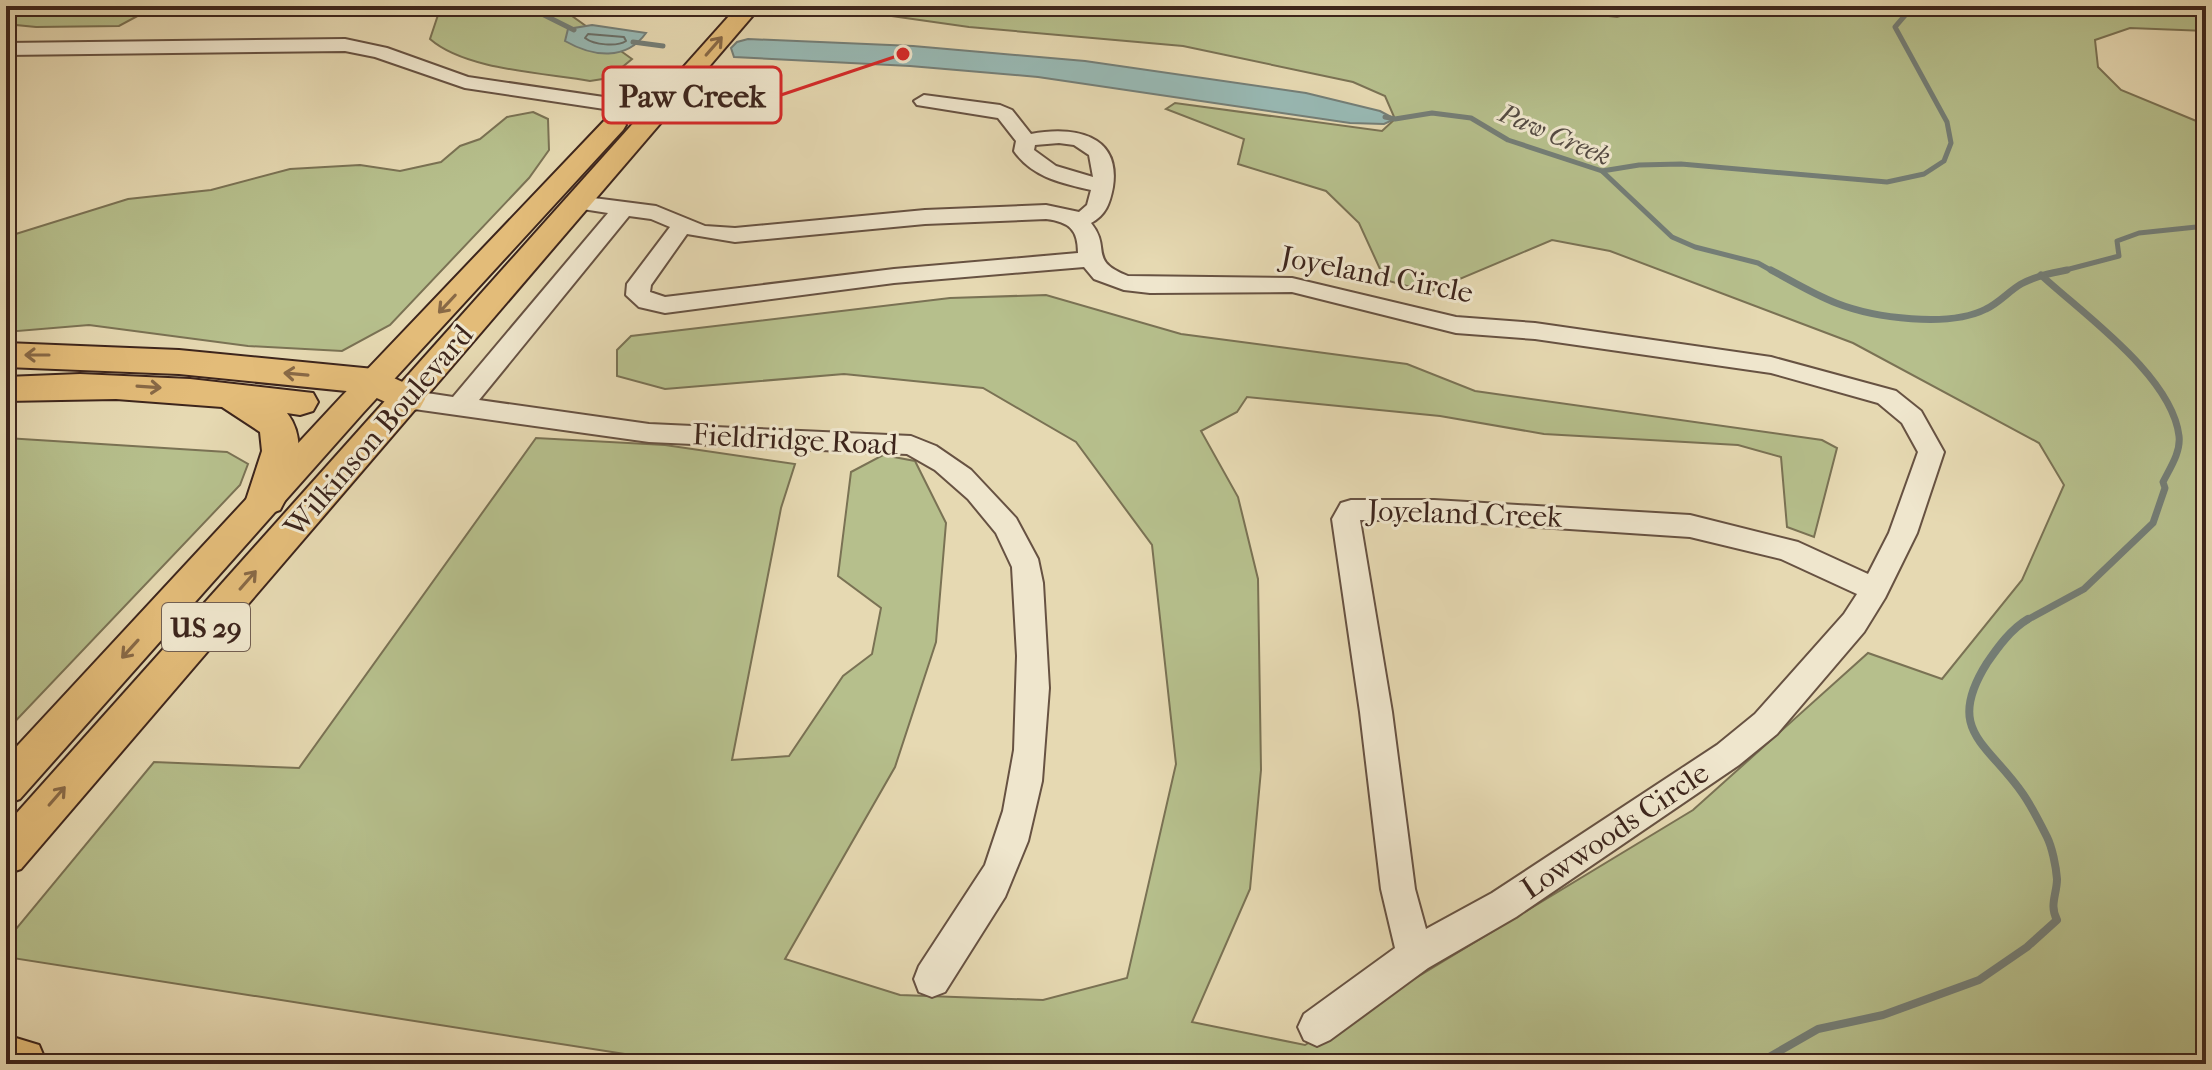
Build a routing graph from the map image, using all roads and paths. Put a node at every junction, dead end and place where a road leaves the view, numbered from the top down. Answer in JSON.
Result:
{"nodes":[{"id":1,"x":722,"y":6,"type":"edge"},
{"id":2,"x":750,"y":6,"type":"edge"},
{"id":3,"x":6,"y":49,"type":"edge"},
{"id":4,"x":924,"y":101,"type":"dead end"},
{"id":5,"x":631,"y":107,"type":"junction"},
{"id":6,"x":1026,"y":141,"type":"junction"},
{"id":7,"x":1102,"y":186,"type":"junction"},
{"id":8,"x":578,"y":202,"type":"junction"},
{"id":9,"x":624,"y":208,"type":"junction"},
{"id":10,"x":1078,"y":221,"type":"junction"},
{"id":11,"x":683,"y":225,"type":"junction"},
{"id":12,"x":1090,"y":259,"type":"junction"},
{"id":13,"x":480,"y":316,"type":"junction"},
{"id":14,"x":6,"y":355,"type":"edge"},
{"id":15,"x":6,"y":389,"type":"edge"},
{"id":16,"x":363,"y":393,"type":"junction"},
{"id":17,"x":221,"y":395,"type":"junction"},
{"id":18,"x":407,"y":399,"type":"junction"},
{"id":19,"x":459,"y":407,"type":"junction"},
{"id":20,"x":266,"y":500,"type":"junction"},
{"id":21,"x":1875,"y":590,"type":"junction"},
{"id":22,"x":6,"y":786,"type":"edge"},
{"id":23,"x":6,"y":855,"type":"edge"},
{"id":24,"x":1415,"y":955,"type":"junction"},
{"id":25,"x":932,"y":979,"type":"dead end"},
{"id":26,"x":1317,"y":1027,"type":"dead end"},
{"id":27,"x":6,"y":1062,"type":"edge"},
{"id":28,"x":20,"y":1064,"type":"edge"}],
"edges":[{"from":1,"to":5,"type":"main road","name":"Wilkinson Boulevard","number":"US 29"},
{"from":8,"to":2,"type":"main road","name":"Wilkinson Boulevard","number":"US 29","one_way":true},
{"from":3,"to":5,"type":"street"},
{"from":4,"to":6,"type":"street"},
{"from":5,"to":13,"type":"main road"},
{"from":5,"to":16,"type":"main road","name":"Wilkinson Boulevard","number":"US 29","one_way":true},
{"from":6,"to":7,"type":"street"},
{"from":6,"to":7,"type":"street"},
{"from":7,"to":10,"type":"street"},
{"from":8,"to":9,"type":"street"},
{"from":8,"to":13,"type":"main road","name":"Wilkinson Boulevard","number":"US 29"},
{"from":9,"to":11,"type":"street"},
{"from":9,"to":19,"type":"street"},
{"from":10,"to":11,"type":"street"},
{"from":10,"to":12,"type":"street"},
{"from":11,"to":12,"type":"street"},
{"from":12,"to":21,"type":"street","name":"Joyeland Circle"},
{"from":13,"to":18,"type":"main road","name":"Wilkinson Boulevard","number":"US 29"},
{"from":16,"to":14,"type":"highway","one_way":true},
{"from":15,"to":17,"type":"highway","one_way":true},
{"from":16,"to":17,"type":"highway"},
{"from":16,"to":18,"type":"highway"},
{"from":16,"to":20,"type":"main road","name":"Wilkinson Boulevard","number":"US 29"},
{"from":17,"to":20,"type":"highway"},
{"from":18,"to":19,"type":"street","name":"Fieldridge Road"},
{"from":23,"to":18,"type":"main road","name":"Wilkinson Boulevard","number":"US 29","one_way":true},
{"from":19,"to":25,"type":"street","name":"Fieldridge Road"},
{"from":20,"to":22,"type":"main road","name":"Wilkinson Boulevard","number":"US 29","one_way":true},
{"from":21,"to":24,"type":"street","name":"Lowwoods Circle"},
{"from":21,"to":24,"type":"street","name":"Joyeland Creek"},
{"from":24,"to":26,"type":"street","name":"Lowwoods Circle"},
{"from":27,"to":28,"type":"highway"}]}
